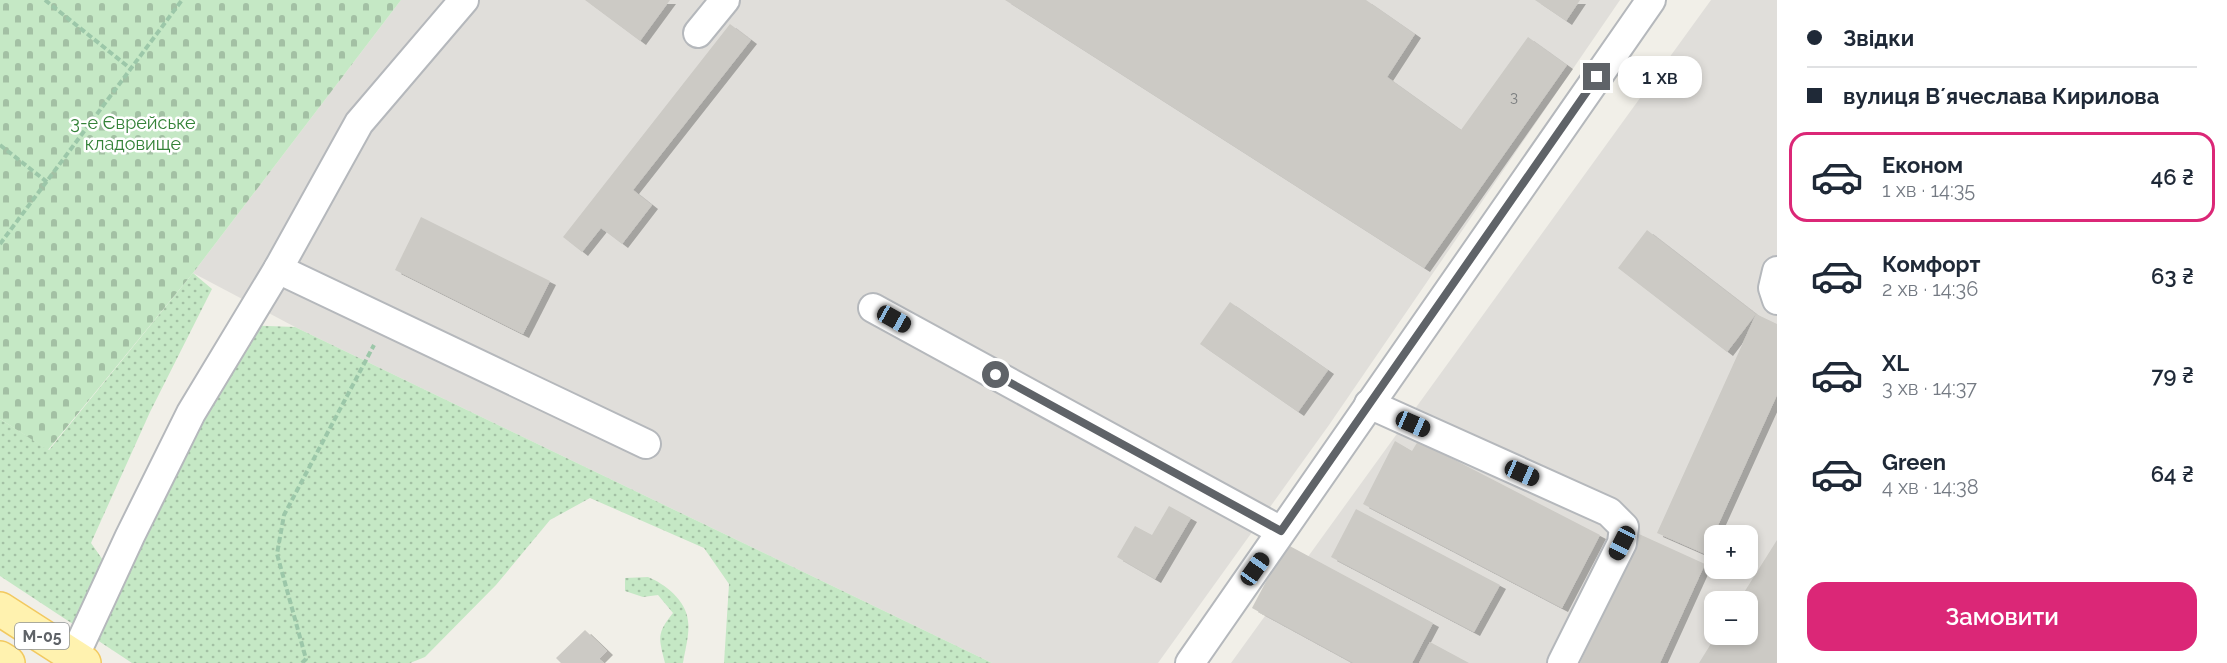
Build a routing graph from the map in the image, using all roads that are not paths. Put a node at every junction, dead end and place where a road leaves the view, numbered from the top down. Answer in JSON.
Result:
{"nodes":[{"id":1,"x":464,"y":0,"type":"edge"},
{"id":2,"x":725,"y":0,"type":"edge"},
{"id":3,"x":1651,"y":0,"type":"edge"},
{"id":4,"x":698,"y":33,"type":"dead end"},
{"id":5,"x":278,"y":269,"type":"junction"},
{"id":6,"x":1777,"y":271,"type":"edge"},
{"id":7,"x":1777,"y":300,"type":"edge"},
{"id":8,"x":873,"y":308,"type":"dead end"},
{"id":9,"x":1369,"y":404,"type":"junction"},
{"id":10,"x":646,"y":444,"type":"dead end"},
{"id":11,"x":1281,"y":531,"type":"junction"},
{"id":12,"x":0,"y":609,"type":"edge"},
{"id":13,"x":0,"y":658,"type":"edge"},
{"id":14,"x":79,"y":660,"type":"edge"},
{"id":15,"x":8,"y":663,"type":"edge"},
{"id":16,"x":1190,"y":663,"type":"edge"},
{"id":17,"x":1562,"y":663,"type":"edge"}],
"edges":[{"from":1,"to":5,"type":"street"},
{"from":2,"to":4,"type":"street"},
{"from":3,"to":9,"type":"street"},
{"from":5,"to":10,"type":"street"},
{"from":5,"to":14,"type":"street"},
{"from":6,"to":7,"type":"street"},
{"from":8,"to":11,"type":"street"},
{"from":9,"to":11,"type":"street"},
{"from":9,"to":17,"type":"street"},
{"from":11,"to":16,"type":"street"},
{"from":12,"to":14,"type":"main road","number":"М-05"},
{"from":13,"to":15,"type":"main road","number":"М-05"}]}
